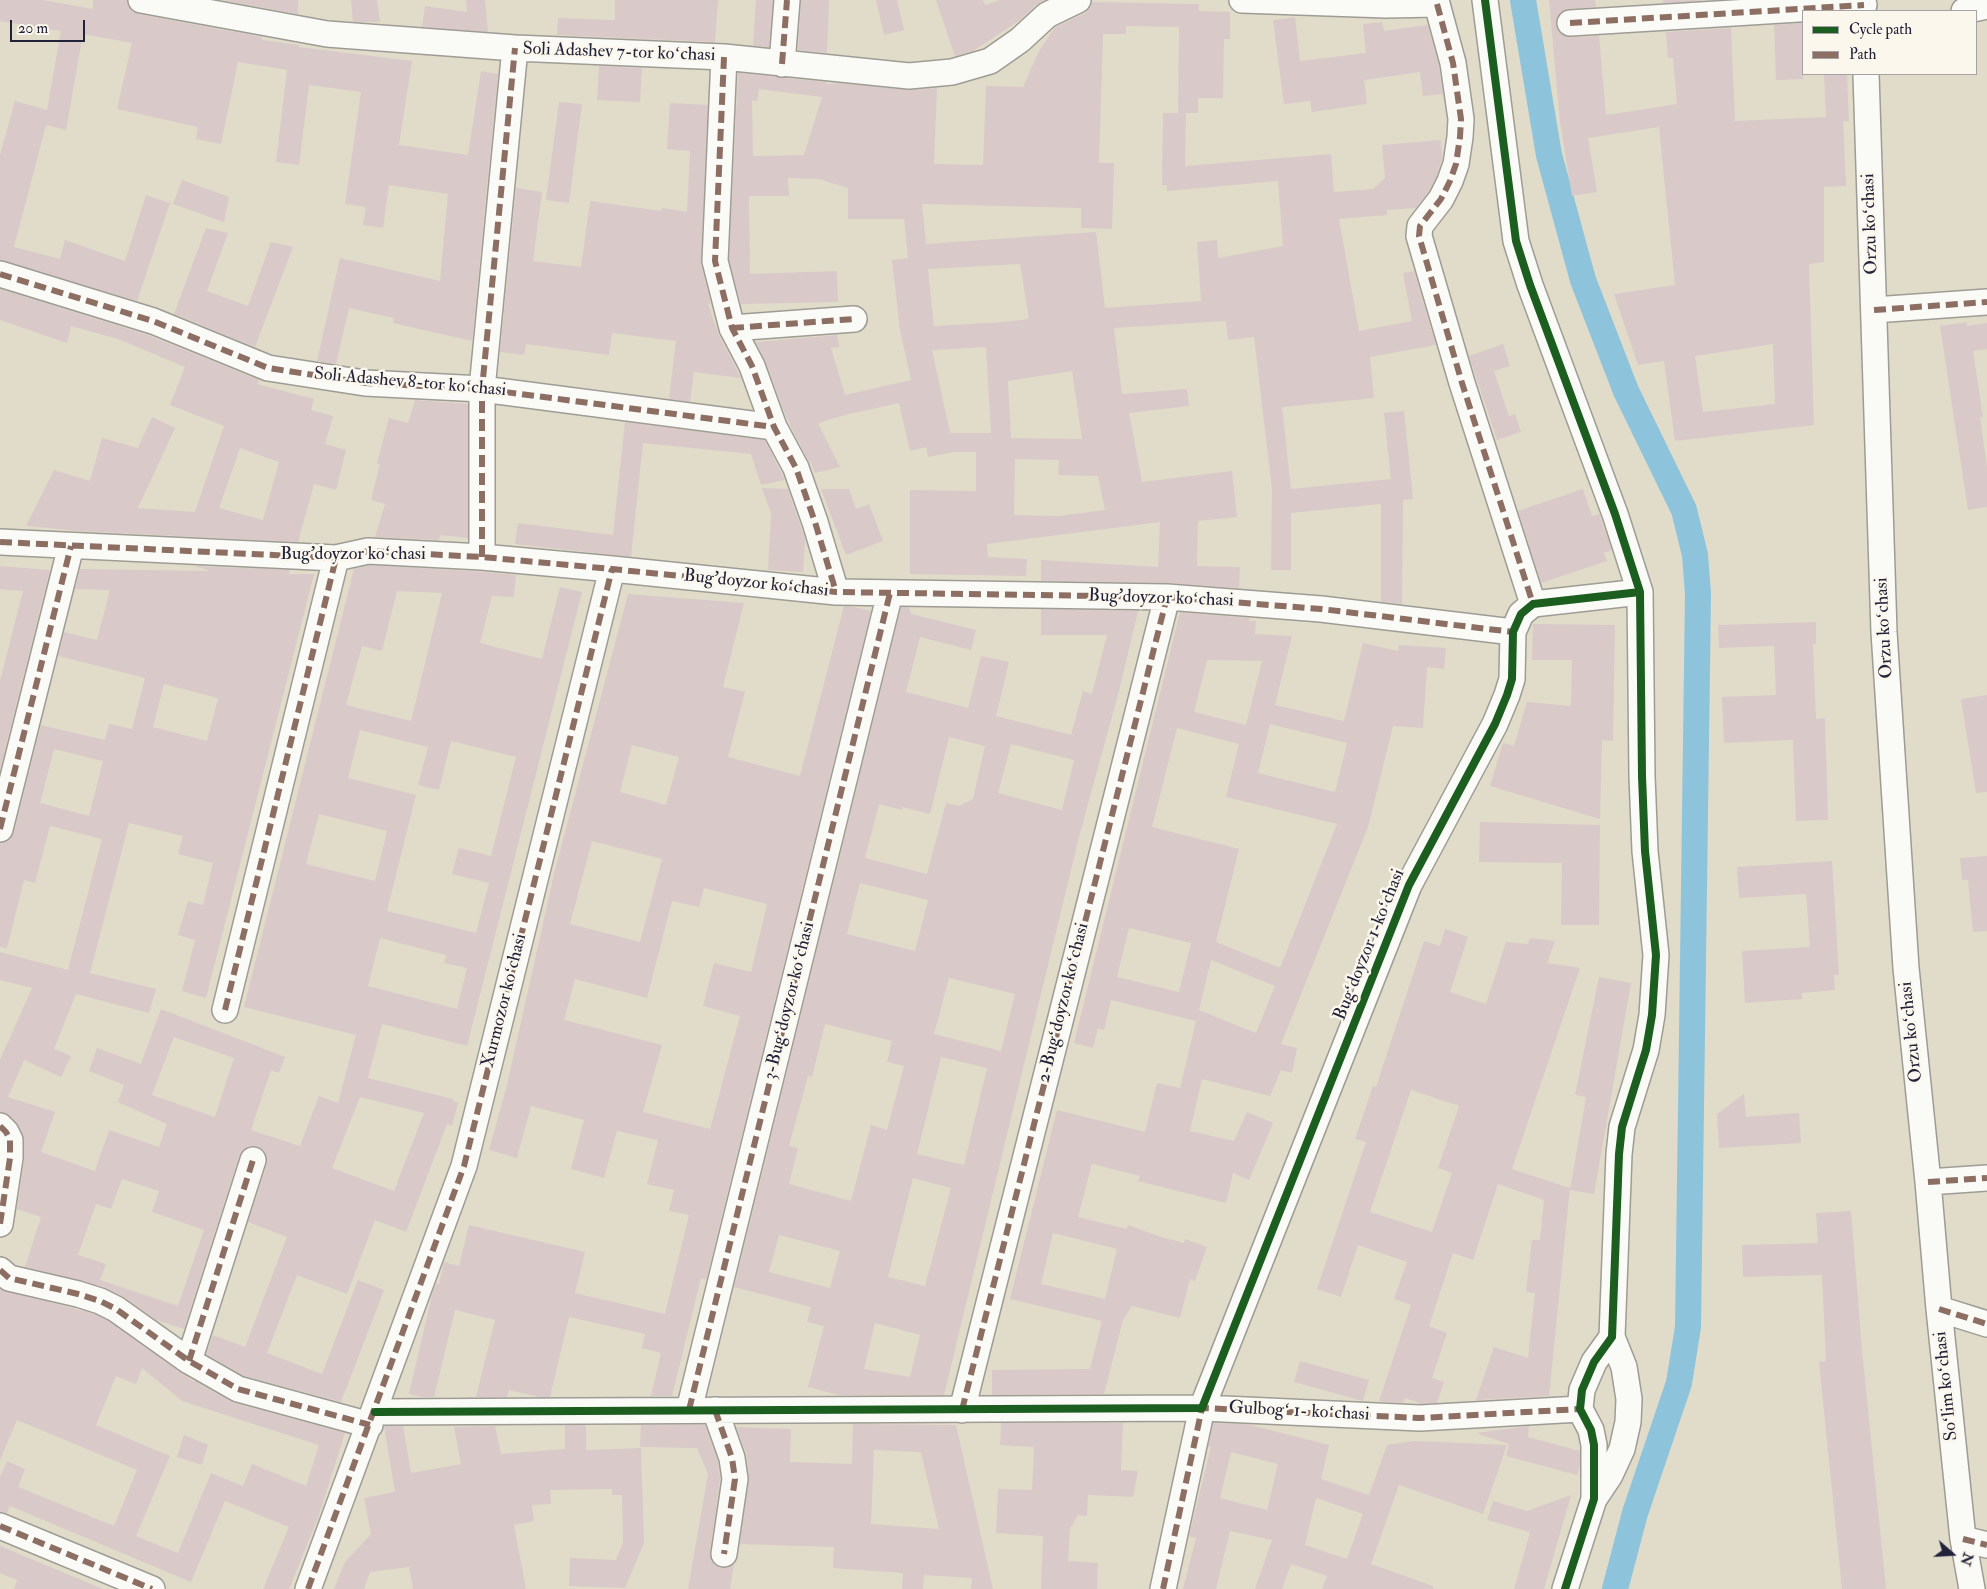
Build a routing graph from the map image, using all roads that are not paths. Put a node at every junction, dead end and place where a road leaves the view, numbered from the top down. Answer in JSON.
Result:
{"nodes":[{"id":1,"x":141,"y":0,"type":"edge"},
{"id":2,"x":787,"y":0,"type":"edge"},
{"id":3,"x":1078,"y":0,"type":"edge"},
{"id":4,"x":1242,"y":0,"type":"edge"},
{"id":5,"x":1485,"y":0,"type":"edge"},
{"id":6,"x":1436,"y":2,"type":"edge"},
{"id":7,"x":1864,"y":5,"type":"edge"},
{"id":8,"x":1987,"y":6,"type":"edge"},
{"id":9,"x":1969,"y":10,"type":"edge"},
{"id":10,"x":1570,"y":23,"type":"dead end"},
{"id":11,"x":515,"y":48,"type":"junction"},
{"id":12,"x":724,"y":57,"type":"junction"},
{"id":13,"x":782,"y":64,"type":"junction"},
{"id":14,"x":1866,"y":75,"type":"edge"},
{"id":15,"x":0,"y":274,"type":"edge"},
{"id":16,"x":1987,"y":302,"type":"edge"},
{"id":17,"x":1874,"y":310,"type":"junction"},
{"id":18,"x":854,"y":319,"type":"dead end"},
{"id":19,"x":732,"y":328,"type":"junction"},
{"id":20,"x":482,"y":388,"type":"junction"},
{"id":21,"x":774,"y":427,"type":"junction"},
{"id":22,"x":0,"y":542,"type":"edge"},
{"id":23,"x":71,"y":546,"type":"junction"},
{"id":24,"x":482,"y":557,"type":"junction"},
{"id":25,"x":336,"y":558,"type":"junction"},
{"id":26,"x":612,"y":569,"type":"junction"},
{"id":27,"x":836,"y":592,"type":"junction"},
{"id":28,"x":1640,"y":592,"type":"junction"},
{"id":29,"x":890,"y":593,"type":"junction"},
{"id":30,"x":1167,"y":597,"type":"junction"},
{"id":31,"x":1533,"y":604,"type":"junction"},
{"id":32,"x":1513,"y":632,"type":"junction"},
{"id":33,"x":0,"y":829,"type":"edge"},
{"id":34,"x":224,"y":1010,"type":"dead end"},
{"id":35,"x":0,"y":1126,"type":"edge"},
{"id":36,"x":253,"y":1160,"type":"dead end"},
{"id":37,"x":1987,"y":1178,"type":"edge"},
{"id":38,"x":1928,"y":1182,"type":"junction"},
{"id":39,"x":0,"y":1224,"type":"edge"},
{"id":40,"x":0,"y":1270,"type":"edge"},
{"id":41,"x":1938,"y":1309,"type":"junction"},
{"id":42,"x":1987,"y":1324,"type":"edge"},
{"id":43,"x":1612,"y":1337,"type":"junction"},
{"id":44,"x":189,"y":1361,"type":"junction"},
{"id":45,"x":1202,"y":1408,"type":"junction"},
{"id":46,"x":1580,"y":1409,"type":"junction"},
{"id":47,"x":689,"y":1410,"type":"junction"},
{"id":48,"x":714,"y":1410,"type":"junction"},
{"id":49,"x":962,"y":1410,"type":"junction"},
{"id":50,"x":372,"y":1418,"type":"junction"},
{"id":51,"x":1594,"y":1499,"type":"junction"},
{"id":52,"x":0,"y":1526,"type":"edge"},
{"id":53,"x":1963,"y":1538,"type":"junction"},
{"id":54,"x":1987,"y":1545,"type":"edge"},
{"id":55,"x":724,"y":1554,"type":"dead end"},
{"id":56,"x":152,"y":1589,"type":"edge"},
{"id":57,"x":308,"y":1589,"type":"edge"},
{"id":58,"x":1163,"y":1589,"type":"edge"},
{"id":59,"x":1565,"y":1589,"type":"edge"},
{"id":60,"x":1972,"y":1589,"type":"edge"}],
"edges":[{"from":1,"to":11,"type":"street","name":"Soli Adashev 7-tor koʻchasi"},
{"from":2,"to":13,"type":"street"},
{"from":3,"to":13,"type":"street","name":"Soli Adashev 7-tor koʻchasi"},
{"from":4,"to":6,"type":"street"},
{"from":5,"to":28,"type":"street"},
{"from":6,"to":31,"type":"street"},
{"from":7,"to":10,"type":"street"},
{"from":8,"to":9,"type":"street"},
{"from":11,"to":12,"type":"street","name":"Soli Adashev 7-tor koʻchasi"},
{"from":11,"to":20,"type":"street"},
{"from":12,"to":13,"type":"street","name":"Soli Adashev 7-tor koʻchasi"},
{"from":12,"to":19,"type":"street"},
{"from":14,"to":17,"type":"street","name":"Orzu koʻchasi"},
{"from":15,"to":20,"type":"street","name":"Soli Adashev 8-tor koʻchasi"},
{"from":16,"to":17,"type":"street"},
{"from":17,"to":38,"type":"street","name":"Orzu koʻchasi"},
{"from":18,"to":19,"type":"street"},
{"from":19,"to":21,"type":"street"},
{"from":20,"to":21,"type":"street","name":"Soli Adashev 8-tor koʻchasi"},
{"from":20,"to":24,"type":"street"},
{"from":21,"to":27,"type":"street"},
{"from":22,"to":23,"type":"street","name":"Bug'doyzor koʻchasi"},
{"from":23,"to":25,"type":"street","name":"Bug'doyzor koʻchasi"},
{"from":23,"to":33,"type":"street"},
{"from":24,"to":25,"type":"street","name":"Bug'doyzor koʻchasi"},
{"from":24,"to":26,"type":"street","name":"Bug'doyzor koʻchasi"},
{"from":25,"to":34,"type":"street"},
{"from":26,"to":27,"type":"street","name":"Bug'doyzor koʻchasi"},
{"from":26,"to":50,"type":"street","name":"Xurmozor koʻchasi"},
{"from":27,"to":29,"type":"street","name":"Bug'doyzor koʻchasi"},
{"from":28,"to":31,"type":"street"},
{"from":28,"to":43,"type":"street"},
{"from":29,"to":30,"type":"street","name":"Bug'doyzor koʻchasi"},
{"from":29,"to":47,"type":"street","name":"3-Bugʻdoyzor koʻchasi"},
{"from":30,"to":32,"type":"street","name":"Bug'doyzor koʻchasi"},
{"from":30,"to":49,"type":"street","name":"2-Bugʻdoyzor koʻchasi"},
{"from":31,"to":32,"type":"street","name":"Bugʻdoyzor 1-koʻchasi"},
{"from":32,"to":45,"type":"street","name":"Bugʻdoyzor 1-koʻchasi"},
{"from":35,"to":39,"type":"street"},
{"from":36,"to":44,"type":"street"},
{"from":37,"to":38,"type":"street"},
{"from":38,"to":41,"type":"street","name":"Soʻlim koʻchasi"},
{"from":40,"to":44,"type":"street","name":"Gulbogʻ 1- koʻchasi"},
{"from":41,"to":42,"type":"street"},
{"from":41,"to":53,"type":"street","name":"Soʻlim koʻchasi"},
{"from":43,"to":46,"type":"street"},
{"from":43,"to":51,"type":"street"},
{"from":44,"to":50,"type":"street","name":"Gulbogʻ 1- koʻchasi"},
{"from":45,"to":46,"type":"street","name":"Gulbogʻ 1- koʻchasi"},
{"from":45,"to":49,"type":"street","name":"Gulbogʻ 1- koʻchasi"},
{"from":45,"to":58,"type":"street"},
{"from":46,"to":51,"type":"street"},
{"from":47,"to":48,"type":"street","name":"Gulbogʻ 1- koʻchasi"},
{"from":47,"to":50,"type":"street","name":"Gulbogʻ 1- koʻchasi"},
{"from":48,"to":49,"type":"street","name":"Gulbogʻ 1- koʻchasi"},
{"from":48,"to":55,"type":"street"},
{"from":50,"to":57,"type":"street","name":"Xurmozor koʻchasi"},
{"from":51,"to":59,"type":"street"},
{"from":52,"to":56,"type":"street"},
{"from":53,"to":54,"type":"street"},
{"from":53,"to":60,"type":"street","name":"Soʻlim koʻchasi"}]}
